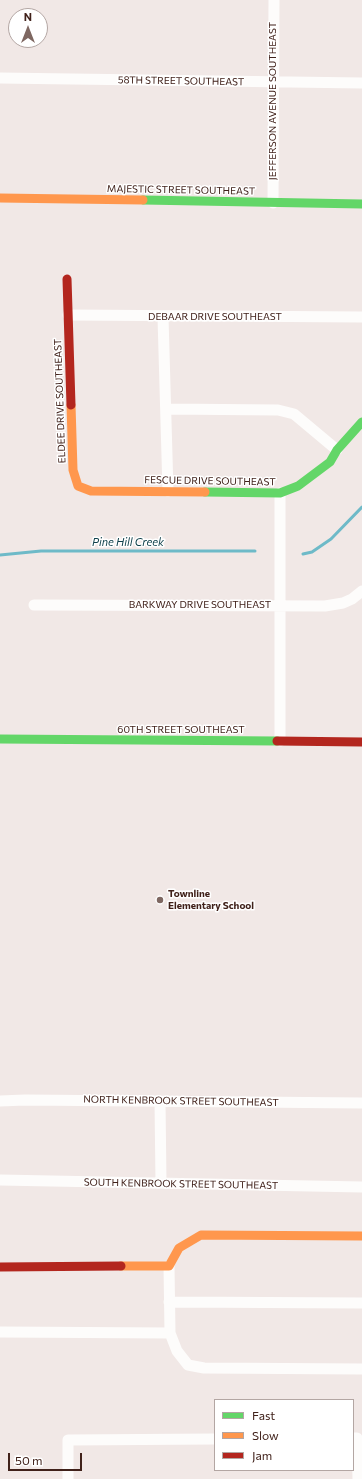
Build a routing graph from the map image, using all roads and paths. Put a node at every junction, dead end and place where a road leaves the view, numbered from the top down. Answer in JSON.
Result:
{"nodes":[{"id":1,"x":274,"y":0,"type":"edge"},
{"id":2,"x":0,"y":78,"type":"edge"},
{"id":3,"x":274,"y":82,"type":"junction"},
{"id":4,"x":362,"y":83,"type":"edge"},
{"id":5,"x":0,"y":198,"type":"edge"},
{"id":6,"x":273,"y":203,"type":"junction"},
{"id":7,"x":362,"y":204,"type":"edge"},
{"id":8,"x":67,"y":279,"type":"dead end"},
{"id":9,"x":68,"y":315,"type":"junction"},
{"id":10,"x":163,"y":317,"type":"junction"},
{"id":11,"x":362,"y":317,"type":"edge"},
{"id":12,"x":166,"y":409,"type":"junction"},
{"id":13,"x":362,"y":422,"type":"edge"},
{"id":14,"x":337,"y":450,"type":"junction"},
{"id":15,"x":78,"y":486,"type":"joint"},
{"id":16,"x":168,"y":491,"type":"junction"},
{"id":17,"x":280,"y":493,"type":"junction"},
{"id":18,"x":362,"y":591,"type":"edge"},
{"id":19,"x":34,"y":605,"type":"dead end"},
{"id":20,"x":280,"y":606,"type":"junction"},
{"id":21,"x":0,"y":739,"type":"edge"},
{"id":22,"x":280,"y":741,"type":"junction"},
{"id":23,"x":362,"y":742,"type":"edge"},
{"id":24,"x":0,"y":1101,"type":"edge"},
{"id":25,"x":160,"y":1101,"type":"junction"},
{"id":26,"x":362,"y":1103,"type":"edge"},
{"id":27,"x":0,"y":1180,"type":"edge"},
{"id":28,"x":161,"y":1183,"type":"junction"},
{"id":29,"x":362,"y":1186,"type":"edge"},
{"id":30,"x":362,"y":1236,"type":"edge"},
{"id":31,"x":169,"y":1266,"type":"junction"},
{"id":32,"x":0,"y":1267,"type":"edge"},
{"id":33,"x":169,"y":1302,"type":"junction"},
{"id":34,"x":362,"y":1303,"type":"edge"},
{"id":35,"x":0,"y":1332,"type":"edge"},
{"id":36,"x":170,"y":1333,"type":"junction"},
{"id":37,"x":362,"y":1369,"type":"edge"},
{"id":38,"x":355,"y":1438,"type":"edge"},
{"id":39,"x":214,"y":1439,"type":"edge"},
{"id":40,"x":68,"y":1479,"type":"edge"},
{"id":41,"x":358,"y":1479,"type":"edge"}],
"edges":[{"from":1,"to":3,"type":"street","name":"JEFFERSON AVENUE SOUTHEAST"},
{"from":2,"to":3,"type":"street","name":"58TH STREET SOUTHEAST"},
{"from":3,"to":4,"type":"street","name":"58TH STREET SOUTHEAST"},
{"from":3,"to":6,"type":"street","name":"JEFFERSON AVENUE SOUTHEAST"},
{"from":5,"to":6,"type":"street","name":"MAJESTIC STREET SOUTHEAST"},
{"from":6,"to":7,"type":"street","name":"MAJESTIC STREET SOUTHEAST"},
{"from":8,"to":9,"type":"street","name":"ELDEE DRIVE SOUTHEAST"},
{"from":9,"to":10,"type":"street","name":"DEBAAR DRIVE SOUTHEAST"},
{"from":9,"to":15,"type":"street","name":"ELDEE DRIVE SOUTHEAST"},
{"from":10,"to":11,"type":"street","name":"DEBAAR DRIVE SOUTHEAST"},
{"from":10,"to":12,"type":"street"},
{"from":12,"to":14,"type":"street"},
{"from":12,"to":16,"type":"street"},
{"from":13,"to":14,"type":"street","name":"FESCUE DRIVE SOUTHEAST"},
{"from":14,"to":17,"type":"street","name":"FESCUE DRIVE SOUTHEAST"},
{"from":15,"to":16,"type":"street","name":"FESCUE DRIVE SOUTHEAST"},
{"from":16,"to":17,"type":"street","name":"FESCUE DRIVE SOUTHEAST"},
{"from":17,"to":20,"type":"street"},
{"from":18,"to":20,"type":"street","name":"BARKWAY DRIVE SOUTHEAST"},
{"from":19,"to":20,"type":"street","name":"BARKWAY DRIVE SOUTHEAST"},
{"from":20,"to":22,"type":"street"},
{"from":21,"to":22,"type":"street","name":"60TH STREET SOUTHEAST"},
{"from":22,"to":23,"type":"street","name":"60TH STREET SOUTHEAST"},
{"from":24,"to":25,"type":"street","name":"NORTH KENBROOK STREET SOUTHEAST"},
{"from":25,"to":26,"type":"street","name":"NORTH KENBROOK STREET SOUTHEAST"},
{"from":25,"to":28,"type":"street"},
{"from":27,"to":28,"type":"street","name":"SOUTH KENBROOK STREET SOUTHEAST"},
{"from":28,"to":29,"type":"street","name":"SOUTH KENBROOK STREET SOUTHEAST"},
{"from":30,"to":31,"type":"street"},
{"from":31,"to":32,"type":"street"},
{"from":31,"to":33,"type":"street"},
{"from":33,"to":34,"type":"street"},
{"from":33,"to":36,"type":"street"},
{"from":35,"to":36,"type":"street"},
{"from":36,"to":37,"type":"street"},
{"from":38,"to":41,"type":"street"},
{"from":39,"to":40,"type":"street"}]}
